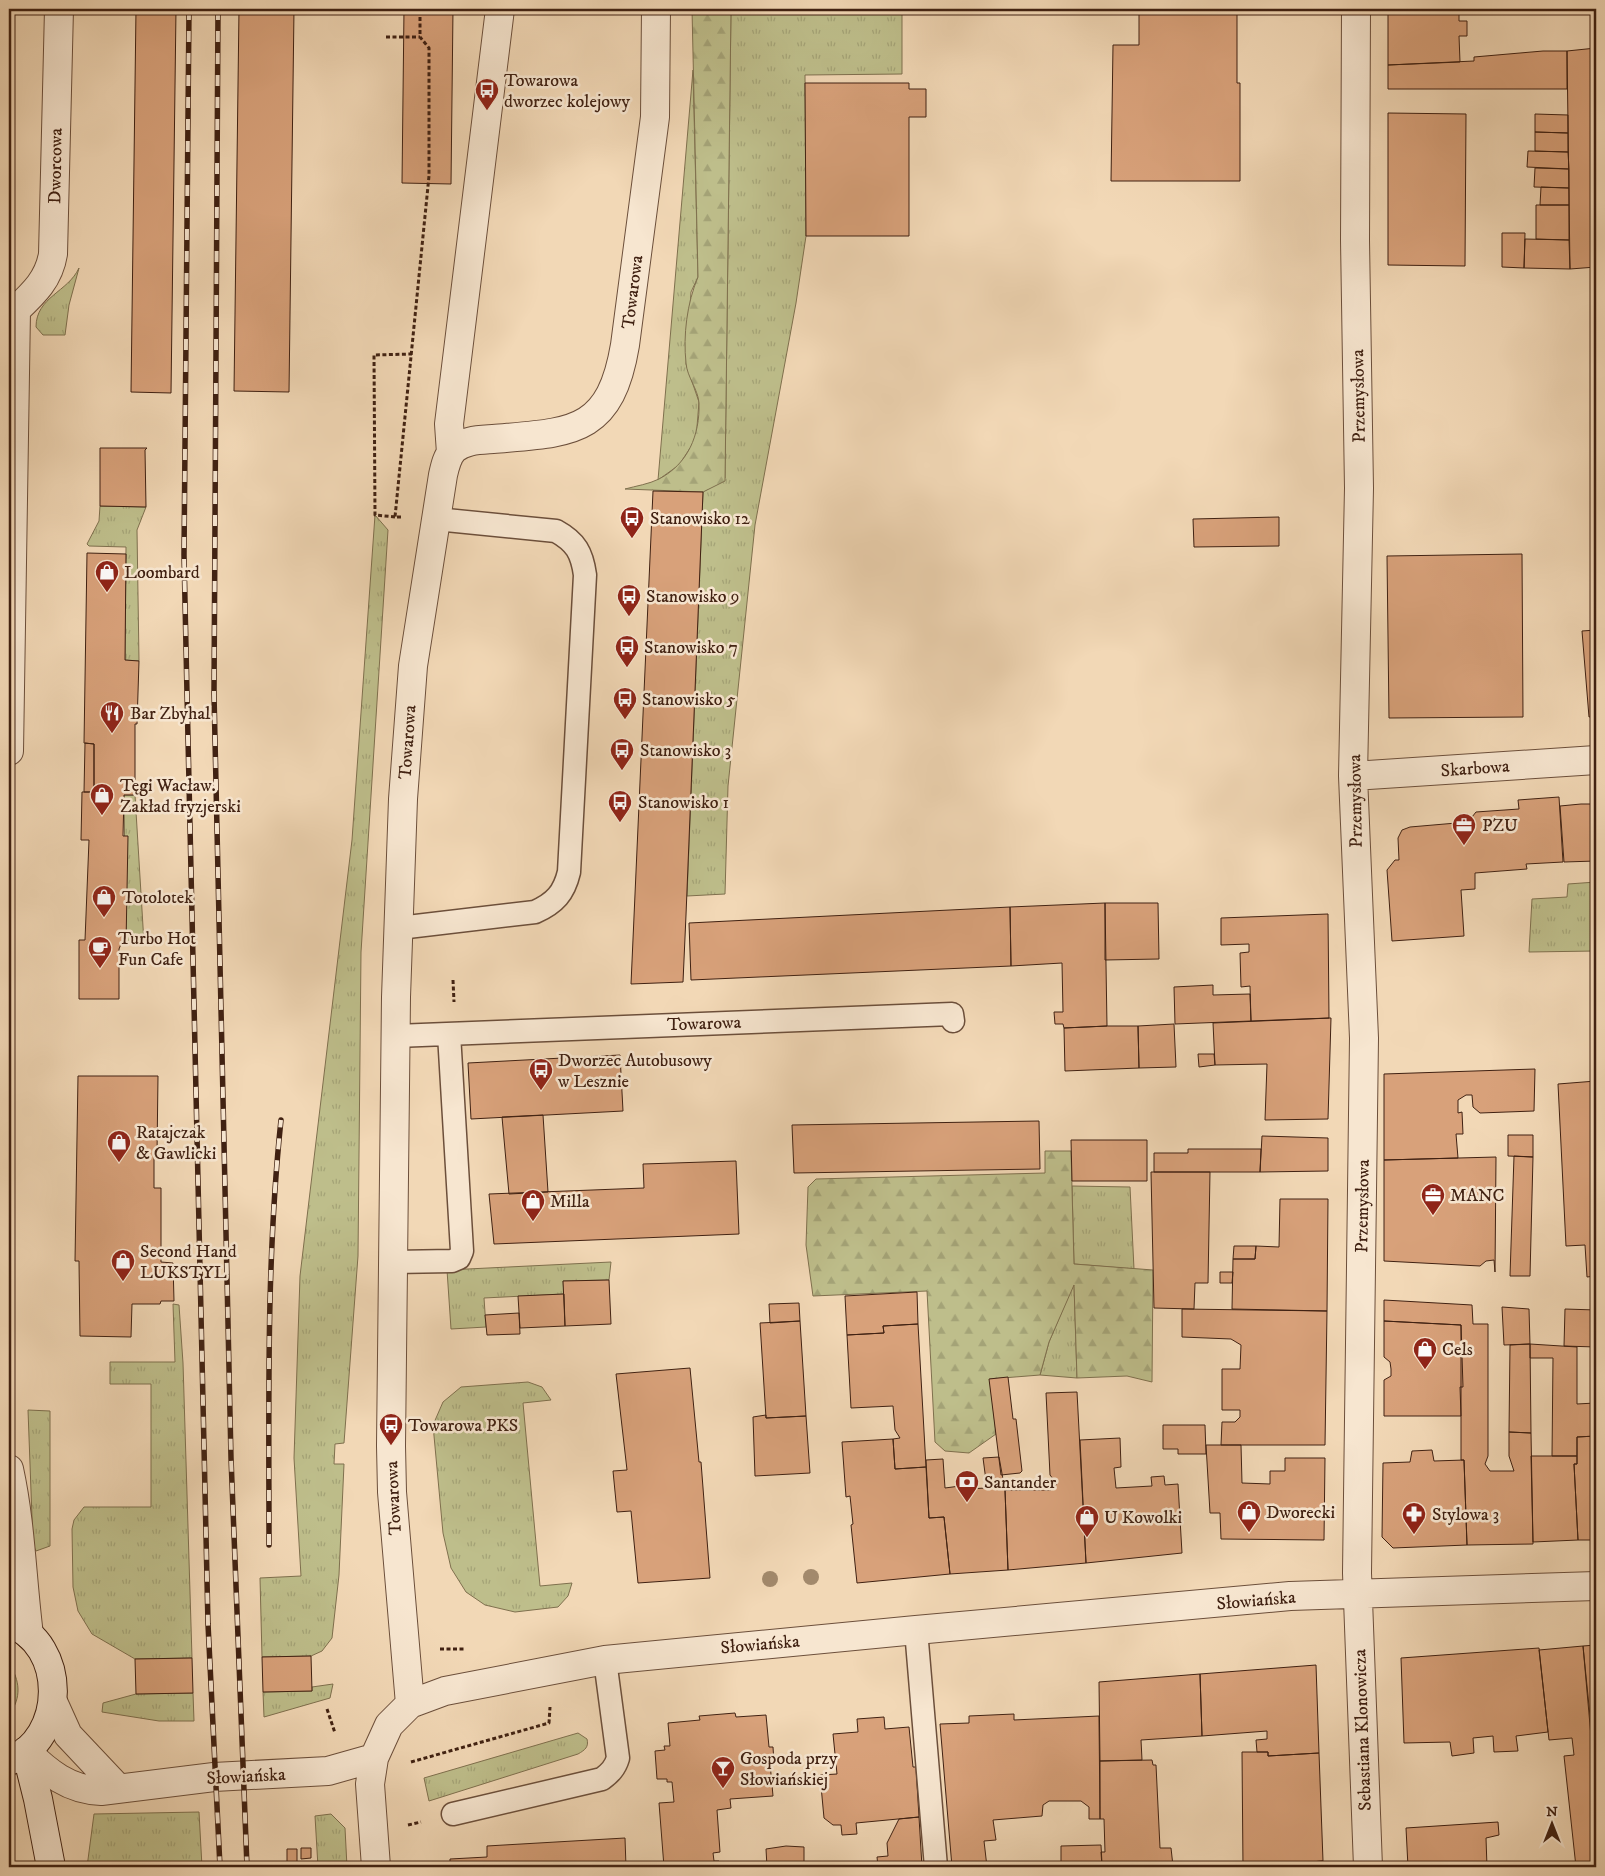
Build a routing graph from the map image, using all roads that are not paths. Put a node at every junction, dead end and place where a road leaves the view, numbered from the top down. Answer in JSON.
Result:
{"nodes":[{"id":1,"x":60,"y":9,"type":"edge"},
{"id":2,"x":500,"y":9,"type":"edge"},
{"id":3,"x":656,"y":9,"type":"edge"},
{"id":4,"x":1356,"y":9,"type":"edge"},
{"id":5,"x":12,"y":309,"type":"edge"},
{"id":6,"x":452,"y":453,"type":"junction"},
{"id":7,"x":436,"y":519,"type":"junction"},
{"id":8,"x":9,"y":751,"type":"edge"},
{"id":9,"x":1596,"y":760,"type":"edge"},
{"id":10,"x":1353,"y":776,"type":"junction"},
{"id":11,"x":399,"y":928,"type":"junction"},
{"id":12,"x":953,"y":1021,"type":"dead end"},
{"id":13,"x":449,"y":1034,"type":"junction"},
{"id":14,"x":396,"y":1036,"type":"junction"},
{"id":15,"x":394,"y":1262,"type":"junction"},
{"id":16,"x":9,"y":1469,"type":"edge"},
{"id":17,"x":1596,"y":1586,"type":"edge"},
{"id":18,"x":1358,"y":1594,"type":"junction"},
{"id":19,"x":19,"y":1629,"type":"edge"},
{"id":20,"x":916,"y":1630,"type":"junction"},
{"id":21,"x":605,"y":1660,"type":"junction"},
{"id":22,"x":54,"y":1704,"type":"junction"},
{"id":23,"x":410,"y":1704,"type":"junction"},
{"id":24,"x":17,"y":1756,"type":"edge"},
{"id":25,"x":374,"y":1758,"type":"junction"},
{"id":26,"x":118,"y":1788,"type":"junction"},
{"id":27,"x":453,"y":1814,"type":"road end"},
{"id":28,"x":51,"y":1867,"type":"edge"},
{"id":29,"x":376,"y":1867,"type":"edge"},
{"id":30,"x":936,"y":1867,"type":"edge"},
{"id":31,"x":1368,"y":1867,"type":"edge"}],
"edges":[{"from":1,"to":5,"type":"street","name":"Dworcowa"},
{"from":2,"to":6,"type":"street","name":"Towarowa"},
{"from":3,"to":6,"type":"street","name":"Towarowa"},
{"from":4,"to":10,"type":"street","name":"Przemysłowa"},
{"from":5,"to":8,"type":"street","name":"Dworcowa"},
{"from":6,"to":7,"type":"street","name":"Towarowa"},
{"from":7,"to":11,"type":"street","name":"Towarowa"},
{"from":7,"to":11,"type":"lane"},
{"from":9,"to":10,"type":"street","name":"Skarbowa"},
{"from":10,"to":18,"type":"street","name":"Przemysłowa"},
{"from":11,"to":14,"type":"street","name":"Towarowa"},
{"from":12,"to":13,"type":"lane","name":"Towarowa"},
{"from":13,"to":14,"type":"lane","name":"Towarowa"},
{"from":13,"to":15,"type":"lane"},
{"from":14,"to":15,"type":"street","name":"Towarowa"},
{"from":15,"to":23,"type":"street","name":"Towarowa"},
{"from":16,"to":19,"type":"street"},
{"from":17,"to":18,"type":"street","name":"Słowiańska"},
{"from":18,"to":20,"type":"street","name":"Słowiańska"},
{"from":18,"to":31,"type":"street","name":"Sebastiana Klonowicza"},
{"from":19,"to":22,"type":"street"},
{"from":20,"to":21,"type":"street","name":"Słowiańska"},
{"from":20,"to":30,"type":"lane"},
{"from":21,"to":23,"type":"street","name":"Słowiańska"},
{"from":21,"to":27,"type":"lane"},
{"from":22,"to":24,"type":"street"},
{"from":22,"to":26,"type":"street"},
{"from":23,"to":25,"type":"street"},
{"from":24,"to":26,"type":"street","name":"Słowiańska"},
{"from":24,"to":28,"type":"street"},
{"from":25,"to":26,"type":"street","name":"Słowiańska"},
{"from":25,"to":29,"type":"street"}]}
